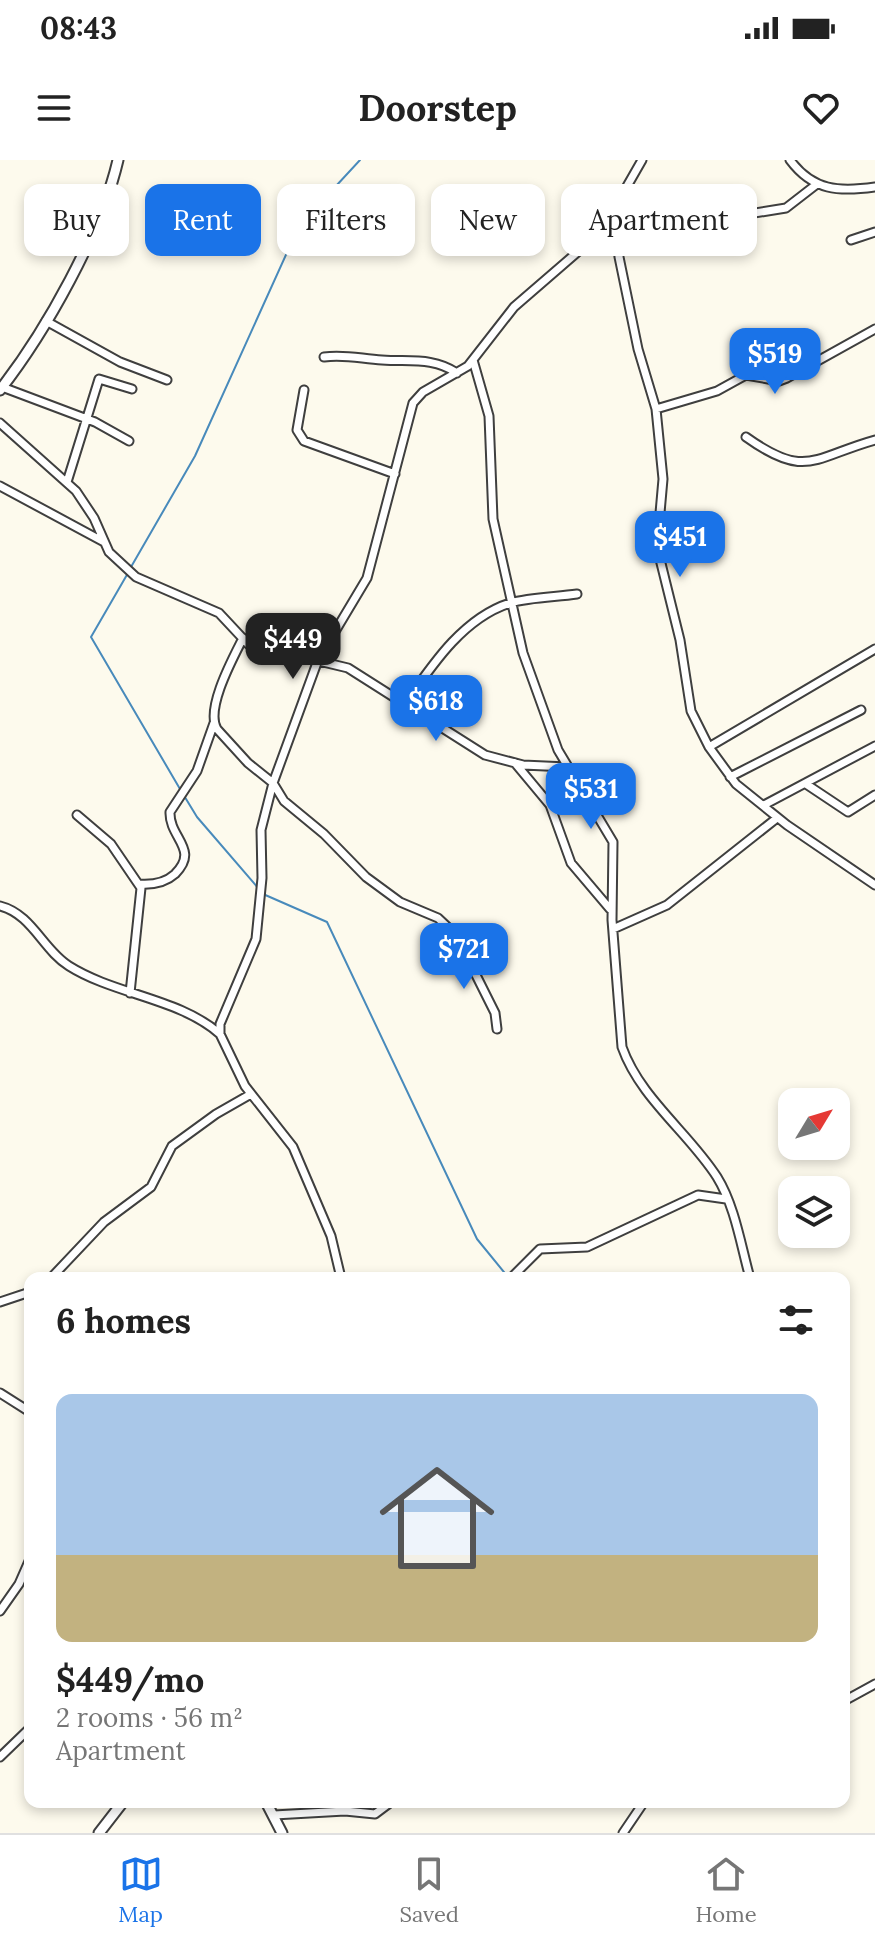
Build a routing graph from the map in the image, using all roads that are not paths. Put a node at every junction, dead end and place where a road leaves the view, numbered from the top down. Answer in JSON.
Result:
{"nodes":[{"id":1,"x":118,"y":160,"type":"edge"},
{"id":2,"x":642,"y":160,"type":"edge"},
{"id":3,"x":790,"y":160,"type":"edge"},
{"id":4,"x":628,"y":184,"type":"edge"},
{"id":5,"x":817,"y":184,"type":"junction"},
{"id":6,"x":875,"y":187,"type":"edge"},
{"id":7,"x":757,"y":213,"type":"edge"},
{"id":8,"x":875,"y":232,"type":"edge"},
{"id":9,"x":851,"y":240,"type":"dead end"},
{"id":10,"x":575,"y":256,"type":"edge"},
{"id":11,"x":619,"y":256,"type":"edge"},
{"id":12,"x":46,"y":321,"type":"junction"},
{"id":13,"x":875,"y":329,"type":"edge"},
{"id":14,"x":324,"y":357,"type":"dead end"},
{"id":15,"x":473,"y":360,"type":"junction"},
{"id":16,"x":457,"y":373,"type":"junction"},
{"id":17,"x":167,"y":380,"type":"dead end"},
{"id":18,"x":1,"y":389,"type":"edge"},
{"id":19,"x":132,"y":389,"type":"dead end"},
{"id":20,"x":304,"y":390,"type":"dead end"},
{"id":21,"x":656,"y":409,"type":"junction"},
{"id":22,"x":89,"y":419,"type":"junction"},
{"id":23,"x":0,"y":423,"type":"edge"},
{"id":24,"x":746,"y":437,"type":"dead end"},
{"id":25,"x":875,"y":440,"type":"edge"},
{"id":26,"x":129,"y":441,"type":"dead end"},
{"id":27,"x":395,"y":474,"type":"junction"},
{"id":28,"x":67,"y":482,"type":"junction"},
{"id":29,"x":0,"y":486,"type":"edge"},
{"id":30,"x":104,"y":542,"type":"junction"},
{"id":31,"x":577,"y":594,"type":"dead end"},
{"id":32,"x":512,"y":602,"type":"junction"},
{"id":33,"x":243,"y":638,"type":"junction"},
{"id":34,"x":875,"y":649,"type":"edge"},
{"id":35,"x":318,"y":660,"type":"junction"},
{"id":36,"x":405,"y":704,"type":"junction"},
{"id":37,"x":861,"y":710,"type":"dead end"},
{"id":38,"x":214,"y":723,"type":"junction"},
{"id":39,"x":875,"y":746,"type":"edge"},
{"id":40,"x":709,"y":747,"type":"junction"},
{"id":41,"x":515,"y":763,"type":"junction"},
{"id":42,"x":567,"y":767,"type":"junction"},
{"id":43,"x":730,"y":777,"type":"junction"},
{"id":44,"x":273,"y":783,"type":"junction"},
{"id":45,"x":806,"y":784,"type":"junction"},
{"id":46,"x":875,"y":795,"type":"edge"},
{"id":47,"x":764,"y":805,"type":"junction"},
{"id":48,"x":77,"y":815,"type":"dead end"},
{"id":49,"x":777,"y":818,"type":"junction"},
{"id":50,"x":139,"y":884,"type":"junction"},
{"id":51,"x":875,"y":885,"type":"edge"},
{"id":52,"x":0,"y":906,"type":"edge"},
{"id":53,"x":611,"y":910,"type":"junction"},
{"id":54,"x":613,"y":929,"type":"junction"},
{"id":55,"x":130,"y":993,"type":"junction"},
{"id":56,"x":497,"y":1029,"type":"dead end"},
{"id":57,"x":220,"y":1034,"type":"junction"},
{"id":58,"x":251,"y":1094,"type":"junction"},
{"id":59,"x":726,"y":1199,"type":"junction"},
{"id":60,"x":57,"y":1272,"type":"edge"},
{"id":61,"x":340,"y":1272,"type":"edge"},
{"id":62,"x":517,"y":1272,"type":"edge"},
{"id":63,"x":748,"y":1272,"type":"edge"},
{"id":64,"x":24,"y":1294,"type":"edge"},
{"id":65,"x":0,"y":1302,"type":"edge"},
{"id":66,"x":0,"y":1393,"type":"edge"},
{"id":67,"x":24,"y":1408,"type":"edge"},
{"id":68,"x":24,"y":1573,"type":"edge"},
{"id":69,"x":0,"y":1611,"type":"edge"},
{"id":70,"x":875,"y":1684,"type":"edge"},
{"id":71,"x":850,"y":1698,"type":"edge"},
{"id":72,"x":24,"y":1734,"type":"edge"},
{"id":73,"x":0,"y":1757,"type":"edge"},
{"id":74,"x":118,"y":1808,"type":"edge"},
{"id":75,"x":270,"y":1808,"type":"edge"},
{"id":76,"x":383,"y":1808,"type":"edge"},
{"id":77,"x":640,"y":1808,"type":"edge"},
{"id":78,"x":274,"y":1815,"type":"junction"},
{"id":79,"x":99,"y":1833,"type":"edge"},
{"id":80,"x":282,"y":1833,"type":"edge"},
{"id":81,"x":623,"y":1833,"type":"edge"}],
"edges":[{"from":1,"to":12,"type":"street"},
{"from":2,"to":4,"type":"street"},
{"from":3,"to":5,"type":"street"},
{"from":5,"to":6,"type":"street"},
{"from":5,"to":7,"type":"street"},
{"from":8,"to":9,"type":"street"},
{"from":10,"to":15,"type":"street"},
{"from":11,"to":21,"type":"street"},
{"from":12,"to":17,"type":"street"},
{"from":12,"to":18,"type":"street"},
{"from":13,"to":21,"type":"street"},
{"from":14,"to":16,"type":"street"},
{"from":15,"to":16,"type":"street"},
{"from":15,"to":32,"type":"street"},
{"from":16,"to":27,"type":"street"},
{"from":18,"to":22,"type":"street"},
{"from":19,"to":22,"type":"street"},
{"from":20,"to":27,"type":"street"},
{"from":21,"to":40,"type":"street"},
{"from":22,"to":26,"type":"street"},
{"from":22,"to":28,"type":"street"},
{"from":23,"to":28,"type":"street"},
{"from":24,"to":25,"type":"street"},
{"from":27,"to":35,"type":"street"},
{"from":28,"to":30,"type":"street"},
{"from":29,"to":30,"type":"street"},
{"from":30,"to":33,"type":"street"},
{"from":31,"to":32,"type":"street"},
{"from":32,"to":36,"type":"street"},
{"from":32,"to":42,"type":"street"},
{"from":33,"to":35,"type":"street"},
{"from":33,"to":38,"type":"street"},
{"from":34,"to":40,"type":"street"},
{"from":35,"to":36,"type":"street"},
{"from":35,"to":44,"type":"street"},
{"from":36,"to":41,"type":"street"},
{"from":37,"to":43,"type":"street"},
{"from":38,"to":44,"type":"street"},
{"from":38,"to":50,"type":"street"},
{"from":39,"to":45,"type":"street"},
{"from":40,"to":43,"type":"street"},
{"from":41,"to":42,"type":"street"},
{"from":41,"to":53,"type":"street"},
{"from":42,"to":53,"type":"street"},
{"from":43,"to":47,"type":"street"},
{"from":44,"to":56,"type":"street"},
{"from":44,"to":57,"type":"street"},
{"from":45,"to":46,"type":"street"},
{"from":45,"to":47,"type":"street"},
{"from":47,"to":49,"type":"street"},
{"from":48,"to":50,"type":"street"},
{"from":49,"to":51,"type":"street"},
{"from":49,"to":54,"type":"street"},
{"from":50,"to":55,"type":"street"},
{"from":52,"to":55,"type":"street"},
{"from":53,"to":54,"type":"street"},
{"from":54,"to":59,"type":"street"},
{"from":55,"to":57,"type":"street"},
{"from":57,"to":58,"type":"street"},
{"from":58,"to":60,"type":"street"},
{"from":58,"to":61,"type":"street"},
{"from":59,"to":62,"type":"street"},
{"from":59,"to":63,"type":"street"},
{"from":64,"to":65,"type":"street"},
{"from":66,"to":67,"type":"street"},
{"from":68,"to":69,"type":"street"},
{"from":70,"to":71,"type":"street"},
{"from":72,"to":73,"type":"street"},
{"from":74,"to":79,"type":"street"},
{"from":75,"to":78,"type":"street"},
{"from":76,"to":78,"type":"street"},
{"from":77,"to":81,"type":"street"},
{"from":78,"to":80,"type":"street"}]}
